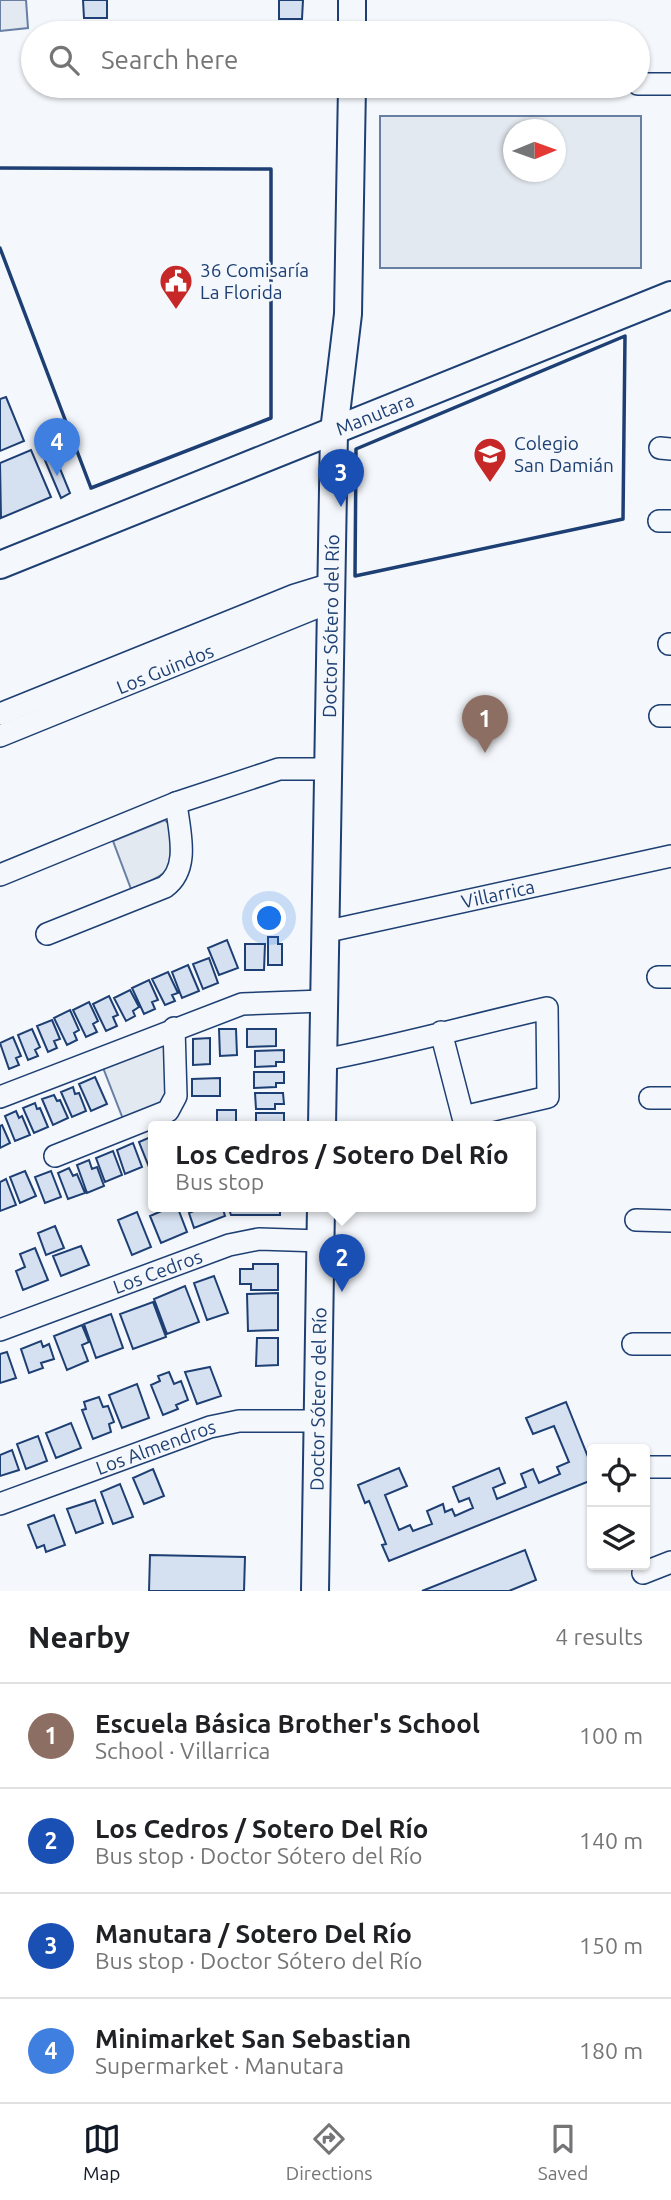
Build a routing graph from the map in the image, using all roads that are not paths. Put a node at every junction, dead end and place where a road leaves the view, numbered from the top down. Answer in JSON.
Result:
{"nodes":[{"id":1,"x":352,"y":0,"type":"edge"},
{"id":2,"x":352,"y":21,"type":"edge"},
{"id":3,"x":650,"y":84,"type":"edge"},
{"id":4,"x":671,"y":84,"type":"edge"},
{"id":5,"x":352,"y":98,"type":"edge"},
{"id":6,"x":671,"y":295,"type":"edge"},
{"id":7,"x":334,"y":431,"type":"junction"},
{"id":8,"x":0,"y":565,"type":"edge"},
{"id":9,"x":330,"y":593,"type":"junction"},
{"id":10,"x":0,"y":714,"type":"edge"},
{"id":11,"x":0,"y":736,"type":"edge"},
{"id":12,"x":327,"y":769,"type":"junction"},
{"id":13,"x":176,"y":803,"type":"junction"},
{"id":14,"x":671,"y":856,"type":"edge"},
{"id":15,"x":0,"y":875,"type":"edge"},
{"id":16,"x":324,"y":932,"type":"junction"},
{"id":17,"x":47,"y":934,"type":"dead end"},
{"id":18,"x":323,"y":1001,"type":"junction"},
{"id":19,"x":174,"y":1028,"type":"junction"},
{"id":20,"x":442,"y":1032,"type":"junction"},
{"id":21,"x":323,"y":1060,"type":"junction"},
{"id":22,"x":0,"y":1097,"type":"edge"},
{"id":23,"x":322,"y":1121,"type":"edge"},
{"id":24,"x":55,"y":1156,"type":"dead end"},
{"id":25,"x":321,"y":1212,"type":"edge"},
{"id":26,"x":636,"y":1220,"type":"dead end"},
{"id":27,"x":671,"y":1221,"type":"edge"},
{"id":28,"x":321,"y":1241,"type":"junction"},
{"id":29,"x":0,"y":1331,"type":"edge"},
{"id":30,"x":633,"y":1344,"type":"dead end"},
{"id":31,"x":671,"y":1345,"type":"edge"},
{"id":32,"x":318,"y":1421,"type":"junction"},
{"id":33,"x":650,"y":1467,"type":"edge"},
{"id":34,"x":671,"y":1467,"type":"edge"},
{"id":35,"x":0,"y":1504,"type":"edge"},
{"id":36,"x":671,"y":1562,"type":"edge"},
{"id":37,"x":643,"y":1573,"type":"dead end"},
{"id":38,"x":315,"y":1591,"type":"edge"}],
"edges":[{"from":1,"to":2,"type":"main road"},
{"from":3,"to":4,"type":"street"},
{"from":5,"to":7,"type":"main road","name":"Doctor Sótero del Río"},
{"from":6,"to":7,"type":"main road","name":"Manutara"},
{"from":7,"to":8,"type":"main road","name":"Manutara"},
{"from":7,"to":9,"type":"main road","name":"Doctor Sótero del Río"},
{"from":9,"to":10,"type":"street","name":"Los Guindos"},
{"from":9,"to":11,"type":"street","name":"Los Guindos"},
{"from":9,"to":12,"type":"main road","name":"Doctor Sótero del Río"},
{"from":12,"to":13,"type":"street"},
{"from":12,"to":16,"type":"main road","name":"Doctor Sótero del Río"},
{"from":13,"to":15,"type":"street"},
{"from":13,"to":17,"type":"street"},
{"from":14,"to":16,"type":"street","name":"Villarrica"},
{"from":16,"to":18,"type":"main road","name":"Doctor Sótero del Río"},
{"from":18,"to":19,"type":"street"},
{"from":18,"to":21,"type":"main road","name":"Doctor Sótero del Río"},
{"from":19,"to":22,"type":"street"},
{"from":19,"to":24,"type":"street"},
{"from":20,"to":20,"type":"street"},
{"from":20,"to":21,"type":"street"},
{"from":21,"to":23,"type":"main road","name":"Doctor Sótero del Río"},
{"from":25,"to":28,"type":"main road","name":"Doctor Sótero del Río"},
{"from":26,"to":27,"type":"street"},
{"from":28,"to":29,"type":"street","name":"Los Cedros"},
{"from":28,"to":32,"type":"main road","name":"Doctor Sótero del Río"},
{"from":30,"to":31,"type":"street"},
{"from":32,"to":35,"type":"street","name":"Los Almendros"},
{"from":32,"to":38,"type":"main road","name":"Doctor Sótero del Río"},
{"from":33,"to":34,"type":"street"},
{"from":36,"to":37,"type":"street"}]}
